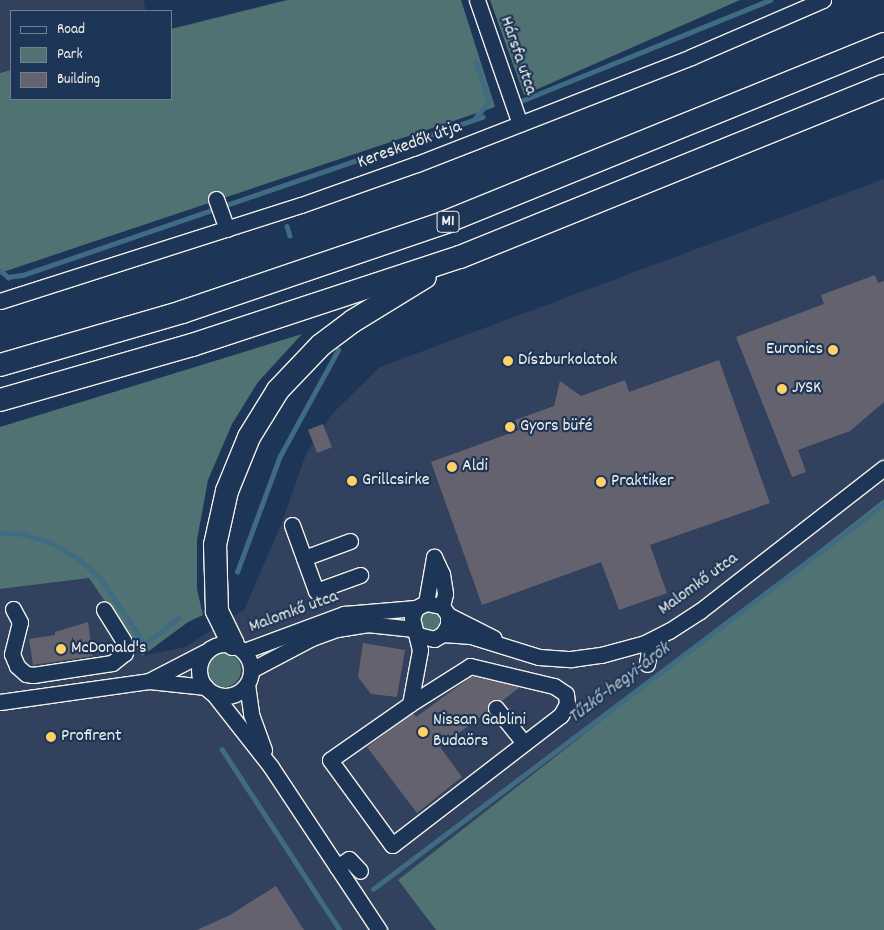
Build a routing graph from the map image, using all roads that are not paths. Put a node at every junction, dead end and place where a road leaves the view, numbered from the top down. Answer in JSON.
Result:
{"nodes":[{"id":1,"x":477,"y":0,"type":"edge"},
{"id":2,"x":823,"y":0,"type":"edge"},
{"id":3,"x":884,"y":44,"type":"edge"},
{"id":4,"x":884,"y":86,"type":"edge"},
{"id":5,"x":520,"y":124,"type":"junction"},
{"id":6,"x":216,"y":200,"type":"dead end"},
{"id":7,"x":224,"y":222,"type":"junction"},
{"id":8,"x":460,"y":257,"type":"junction"},
{"id":9,"x":0,"y":301,"type":"edge"},
{"id":10,"x":0,"y":365,"type":"edge"},
{"id":11,"x":0,"y":400,"type":"edge"},
{"id":12,"x":884,"y":468,"type":"edge"},
{"id":13,"x":292,"y":525,"type":"dead end"},
{"id":14,"x":350,"y":541,"type":"dead end"},
{"id":15,"x":304,"y":558,"type":"junction"},
{"id":16,"x":360,"y":576,"type":"dead end"},
{"id":17,"x":421,"y":606,"type":"junction"},
{"id":18,"x":13,"y":609,"type":"dead end"},
{"id":19,"x":104,"y":610,"type":"dead end"},
{"id":20,"x":445,"y":610,"type":"junction"},
{"id":21,"x":443,"y":634,"type":"junction"},
{"id":22,"x":419,"y":638,"type":"junction"},
{"id":23,"x":645,"y":643,"type":"junction"},
{"id":24,"x":508,"y":647,"type":"junction"},
{"id":25,"x":238,"y":648,"type":"junction"},
{"id":26,"x":205,"y":652,"type":"junction"},
{"id":27,"x":647,"y":664,"type":"dead end"},
{"id":28,"x":249,"y":677,"type":"junction"},
{"id":29,"x":149,"y":681,"type":"junction"},
{"id":30,"x":209,"y":690,"type":"junction"},
{"id":31,"x":0,"y":702,"type":"edge"},
{"id":32,"x":410,"y":704,"type":"junction"},
{"id":33,"x":496,"y":708,"type":"dead end"},
{"id":34,"x":524,"y":744,"type":"junction"},
{"id":35,"x":271,"y":767,"type":"junction"},
{"id":36,"x":336,"y":867,"type":"junction"},
{"id":37,"x":360,"y":871,"type":"dead end"},
{"id":38,"x":378,"y":930,"type":"edge"}],
"edges":[{"from":1,"to":5,"type":"street","name":"Hársfa utca"},
{"from":2,"to":5,"type":"street","name":"Kereskedők útja"},
{"from":3,"to":10,"type":"highway","number":"M1"},
{"from":4,"to":8,"type":"highway","number":"M1"},
{"from":5,"to":7,"type":"street","name":"Kereskedők útja"},
{"from":6,"to":7,"type":"street"},
{"from":7,"to":9,"type":"street","name":"Kereskedők útja"},
{"from":8,"to":11,"type":"highway","number":"M1"},
{"from":8,"to":25,"type":"highway"},
{"from":12,"to":23,"type":"street","name":"Malomkő utca"},
{"from":13,"to":15,"type":"street"},
{"from":14,"to":15,"type":"street"},
{"from":15,"to":16,"type":"street"},
{"from":17,"to":20,"type":"street"},
{"from":17,"to":20,"type":"street"},
{"from":17,"to":22,"type":"street"},
{"from":17,"to":25,"type":"street","name":"Malomkő utca"},
{"from":18,"to":19,"type":"street"},
{"from":20,"to":21,"type":"street"},
{"from":20,"to":24,"type":"street","name":"Malomkő utca"},
{"from":21,"to":22,"type":"street"},
{"from":21,"to":24,"type":"street","name":"Malomkő utca"},
{"from":22,"to":28,"type":"street","name":"Malomkő utca"},
{"from":22,"to":32,"type":"street"},
{"from":23,"to":24,"type":"street","name":"Malomkő utca"},
{"from":23,"to":27,"type":"street"},
{"from":25,"to":26,"type":"street"},
{"from":25,"to":28,"type":"street"},
{"from":26,"to":29,"type":"street"},
{"from":26,"to":30,"type":"street"},
{"from":28,"to":30,"type":"street"},
{"from":28,"to":35,"type":"street"},
{"from":29,"to":30,"type":"street"},
{"from":29,"to":31,"type":"street"},
{"from":30,"to":35,"type":"street"},
{"from":32,"to":34,"type":"street"},
{"from":32,"to":34,"type":"street"},
{"from":33,"to":34,"type":"street"},
{"from":35,"to":36,"type":"street"},
{"from":36,"to":37,"type":"street"},
{"from":36,"to":38,"type":"street"}]}
